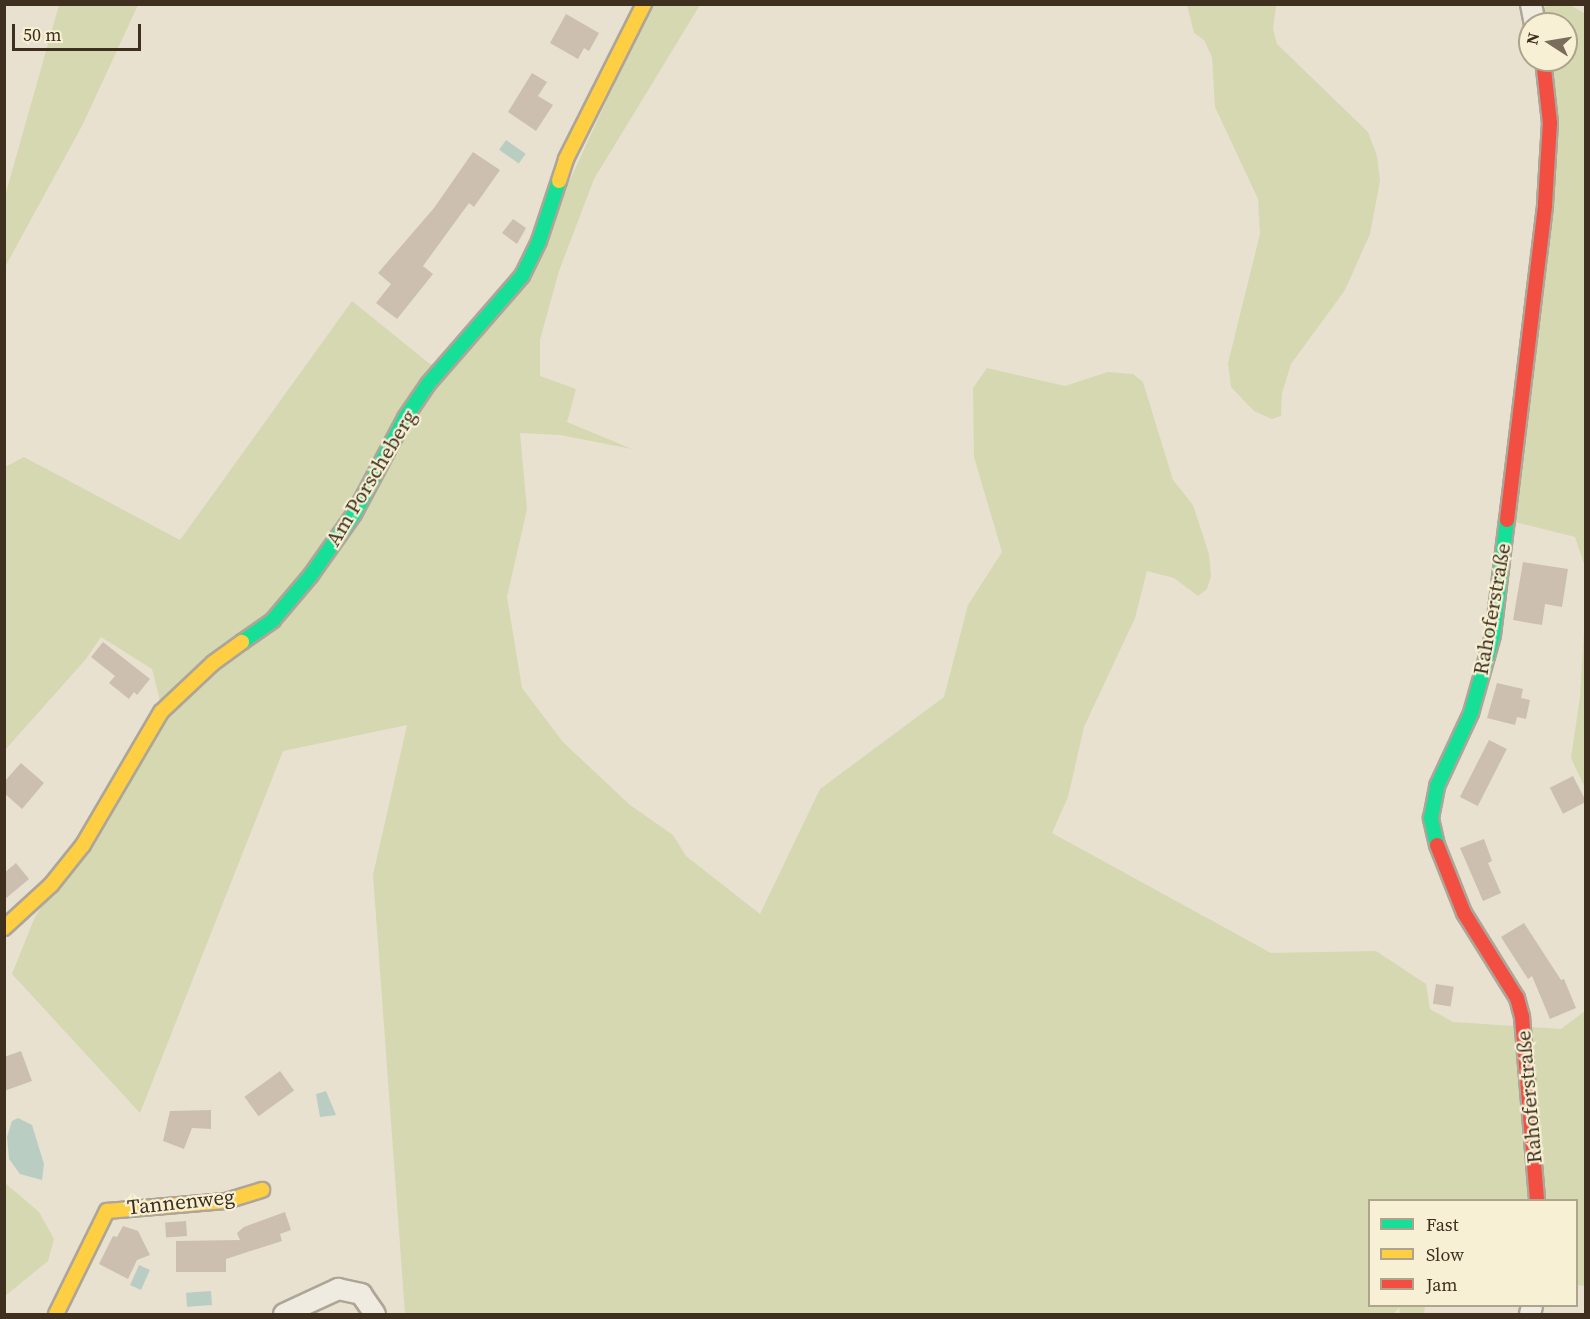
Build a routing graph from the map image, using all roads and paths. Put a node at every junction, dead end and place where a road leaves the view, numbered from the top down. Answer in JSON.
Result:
{"nodes":[{"id":1,"x":644,"y":4,"type":"edge"},
{"id":2,"x":1544,"y":72,"type":"edge"},
{"id":3,"x":4,"y":928,"type":"edge"},
{"id":4,"x":262,"y":1190,"type":"dead end"},
{"id":5,"x":1537,"y":1199,"type":"edge"},
{"id":6,"x":56,"y":1314,"type":"edge"},
{"id":7,"x":284,"y":1314,"type":"edge"},
{"id":8,"x":375,"y":1314,"type":"edge"}],
"edges":[{"from":1,"to":3,"type":"street","name":"Am Porscheberg"},
{"from":2,"to":5,"type":"street","name":"Rahoferstraße"},
{"from":4,"to":6,"type":"street","name":"Tannenweg"},
{"from":7,"to":8,"type":"street"}]}
